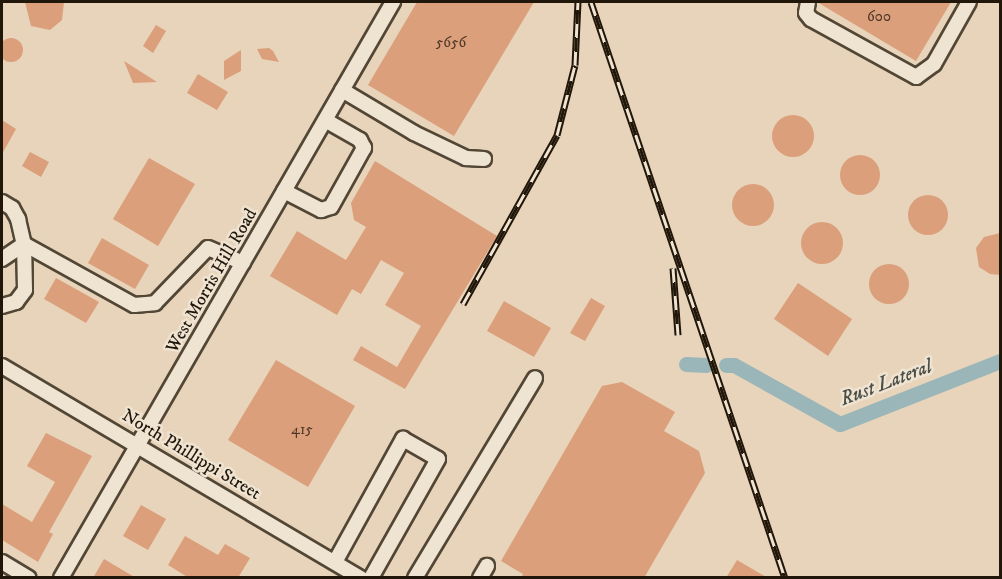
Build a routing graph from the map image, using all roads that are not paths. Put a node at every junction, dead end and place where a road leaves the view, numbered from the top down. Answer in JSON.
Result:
{"nodes":[{"id":1,"x":393,"y":2,"type":"edge"},
{"id":2,"x":808,"y":2,"type":"edge"},
{"id":3,"x":969,"y":2,"type":"edge"},
{"id":4,"x":342,"y":90,"type":"junction"},
{"id":5,"x":325,"y":120,"type":"junction"},
{"id":6,"x":484,"y":159,"type":"dead end"},
{"id":7,"x":284,"y":191,"type":"junction"},
{"id":8,"x":2,"y":202,"type":"edge"},
{"id":9,"x":24,"y":244,"type":"junction"},
{"id":10,"x":2,"y":259,"type":"edge"},
{"id":11,"x":243,"y":263,"type":"junction"},
{"id":12,"x":2,"y":306,"type":"edge"},
{"id":13,"x":2,"y":366,"type":"edge"},
{"id":14,"x":535,"y":378,"type":"dead end"},
{"id":15,"x":138,"y":444,"type":"junction"},
{"id":16,"x":2,"y":562,"type":"edge"},
{"id":17,"x":334,"y":562,"type":"junction"},
{"id":18,"x":29,"y":578,"type":"edge"},
{"id":19,"x":61,"y":578,"type":"edge"},
{"id":20,"x":361,"y":578,"type":"edge"},
{"id":21,"x":371,"y":578,"type":"edge"},
{"id":22,"x":415,"y":578,"type":"edge"}],
"edges":[{"from":1,"to":4,"type":"street","name":"West Morris Hill Road"},
{"from":2,"to":3,"type":"street"},
{"from":4,"to":5,"type":"street","name":"West Morris Hill Road"},
{"from":4,"to":6,"type":"street"},
{"from":5,"to":7,"type":"street","name":"West Morris Hill Road"},
{"from":5,"to":7,"type":"street"},
{"from":7,"to":11,"type":"street","name":"West Morris Hill Road"},
{"from":8,"to":9,"type":"street"},
{"from":9,"to":10,"type":"street"},
{"from":9,"to":11,"type":"street"},
{"from":9,"to":12,"type":"street"},
{"from":11,"to":15,"type":"street","name":"West Morris Hill Road"},
{"from":13,"to":15,"type":"street","name":"North Phillippi Street"},
{"from":14,"to":22,"type":"street"},
{"from":15,"to":17,"type":"street","name":"North Phillippi Street"},
{"from":15,"to":19,"type":"street","name":"West Morris Hill Road"},
{"from":16,"to":18,"type":"street"},
{"from":17,"to":20,"type":"street","name":"North Phillippi Street"},
{"from":17,"to":21,"type":"street"}]}
